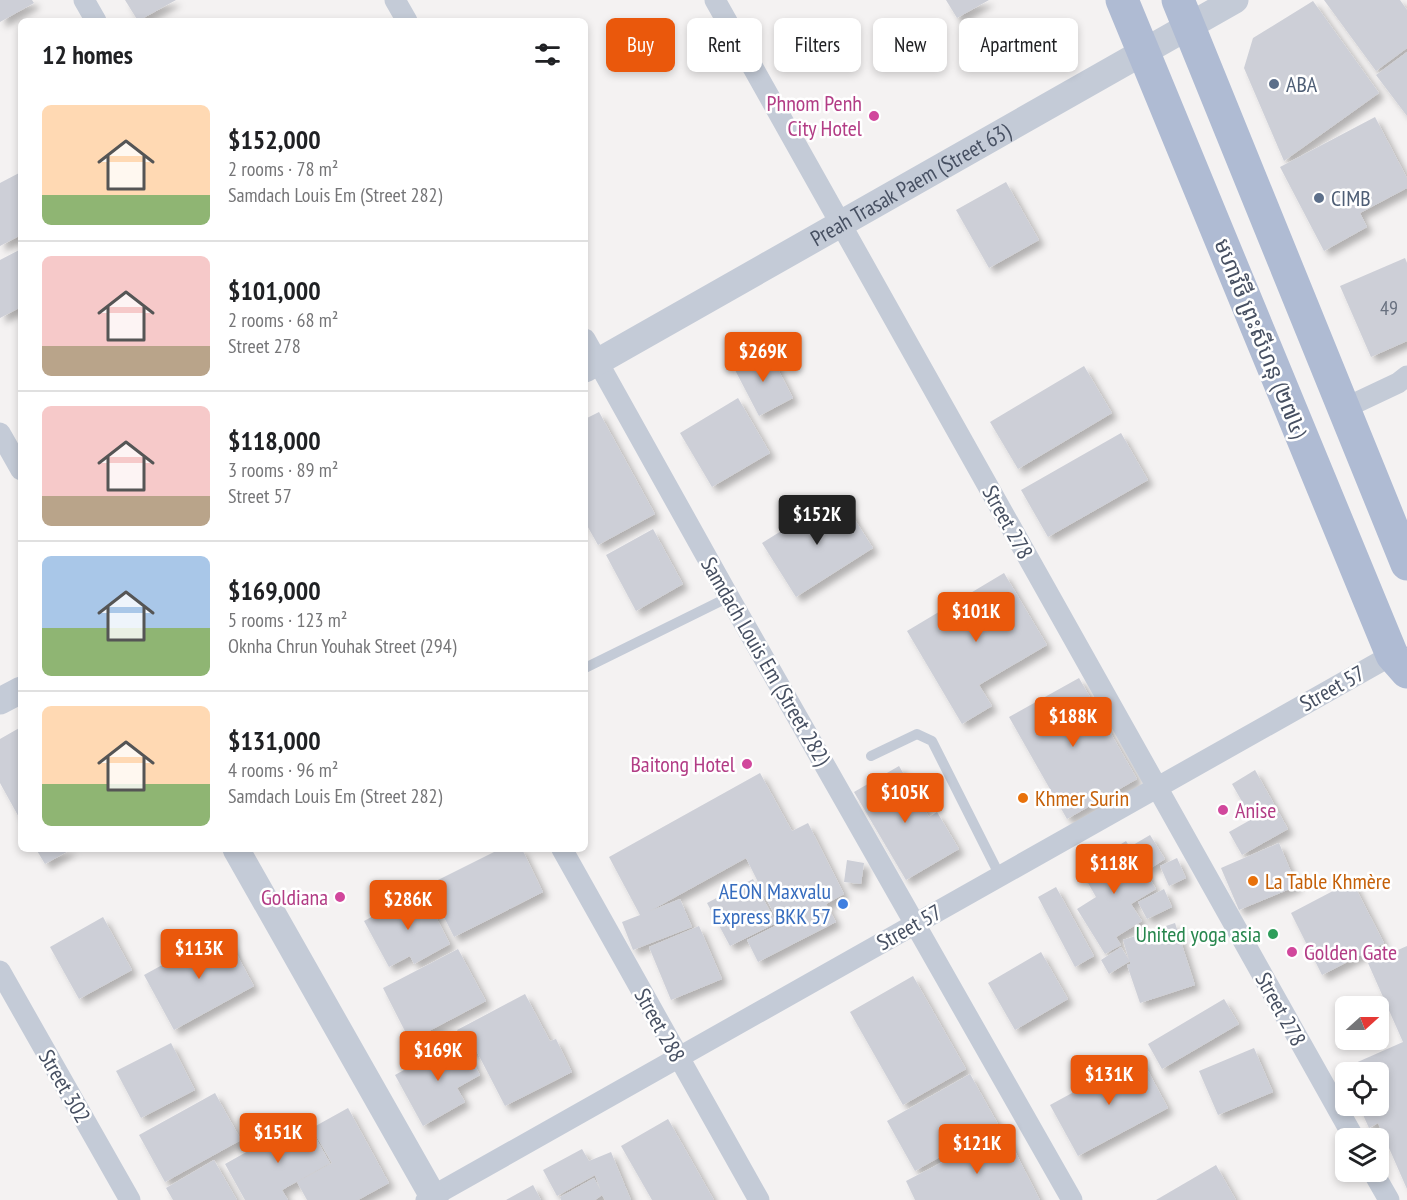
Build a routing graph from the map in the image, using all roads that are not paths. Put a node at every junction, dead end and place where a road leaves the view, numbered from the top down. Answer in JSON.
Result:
{"nodes":[{"id":1,"x":84,"y":0,"type":"edge"},
{"id":2,"x":395,"y":0,"type":"edge"},
{"id":3,"x":715,"y":0,"type":"edge"},
{"id":4,"x":1122,"y":0,"type":"edge"},
{"id":5,"x":1235,"y":0,"type":"edge"},
{"id":6,"x":1184,"y":13,"type":"edge"},
{"id":7,"x":94,"y":18,"type":"edge"},
{"id":8,"x":405,"y":18,"type":"edge"},
{"id":9,"x":1143,"y":52,"type":"junction"},
{"id":10,"x":840,"y":224,"type":"junction"},
{"id":11,"x":589,"y":357,"type":"edge"},
{"id":12,"x":1407,"y":376,"type":"edge"},
{"id":13,"x":1345,"y":408,"type":"junction"},
{"id":14,"x":0,"y":432,"type":"edge"},
{"id":15,"x":18,"y":465,"type":"edge"},
{"id":16,"x":1407,"y":564,"type":"edge"},
{"id":17,"x":729,"y":597,"type":"junction"},
{"id":18,"x":1399,"y":663,"type":"edge"},
{"id":19,"x":588,"y":667,"type":"edge"},
{"id":20,"x":18,"y":692,"type":"edge"},
{"id":21,"x":0,"y":701,"type":"edge"},
{"id":22,"x":871,"y":756,"type":"dead end"},
{"id":23,"x":1157,"y":787,"type":"junction"},
{"id":24,"x":238,"y":852,"type":"edge"},
{"id":25,"x":564,"y":852,"type":"edge"},
{"id":26,"x":999,"y":876,"type":"junction"},
{"id":27,"x":916,"y":923,"type":"junction"},
{"id":28,"x":0,"y":971,"type":"edge"},
{"id":29,"x":678,"y":1057,"type":"junction"},
{"id":30,"x":1348,"y":1128,"type":"edge"},
{"id":31,"x":1379,"y":1182,"type":"edge"},
{"id":32,"x":431,"y":1199,"type":"edge"},
{"id":33,"x":130,"y":1200,"type":"edge"},
{"id":34,"x":759,"y":1200,"type":"edge"},
{"id":35,"x":1072,"y":1200,"type":"edge"},
{"id":36,"x":1389,"y":1200,"type":"edge"}],
"edges":[{"from":1,"to":7,"type":"street"},
{"from":2,"to":8,"type":"street"},
{"from":3,"to":10,"type":"street","name":"Street 278"},
{"from":4,"to":9,"type":"main road","name":"មហាវិថី ព្រះសីហនុ (២៧៤)"},
{"from":5,"to":6,"type":"street","name":"Preah Trasak Paem (Street 63)"},
{"from":6,"to":9,"type":"street","name":"Preah Trasak Paem (Street 63)"},
{"from":6,"to":13,"type":"main road"},
{"from":9,"to":10,"type":"street","name":"Preah Trasak Paem (Street 63)"},
{"from":9,"to":18,"type":"main road","name":"មហាវិថី ព្រះសីហនុ (២៧៤)"},
{"from":10,"to":11,"type":"street","name":"Preah Trasak Paem (Street 63)"},
{"from":10,"to":23,"type":"street","name":"Street 278"},
{"from":11,"to":17,"type":"street","name":"Samdach Louis Em (Street 282)"},
{"from":12,"to":13,"type":"street"},
{"from":13,"to":16,"type":"main road"},
{"from":14,"to":15,"type":"street"},
{"from":17,"to":19,"type":"lane"},
{"from":17,"to":27,"type":"street","name":"Samdach Louis Em (Street 282)"},
{"from":18,"to":23,"type":"street","name":"Street 57"},
{"from":20,"to":21,"type":"street"},
{"from":22,"to":26,"type":"lane"},
{"from":23,"to":26,"type":"street","name":"Street 57"},
{"from":23,"to":30,"type":"street","name":"Street 278"},
{"from":24,"to":32,"type":"street"},
{"from":25,"to":29,"type":"street","name":"Street 288"},
{"from":26,"to":27,"type":"street","name":"Street 57"},
{"from":27,"to":29,"type":"street","name":"Street 57"},
{"from":27,"to":35,"type":"street","name":"Samdach Louis Em (Street 282)"},
{"from":28,"to":33,"type":"street","name":"Street 302"},
{"from":29,"to":32,"type":"street","name":"Street 57"},
{"from":29,"to":34,"type":"street","name":"Street 288"},
{"from":31,"to":36,"type":"street"}]}
